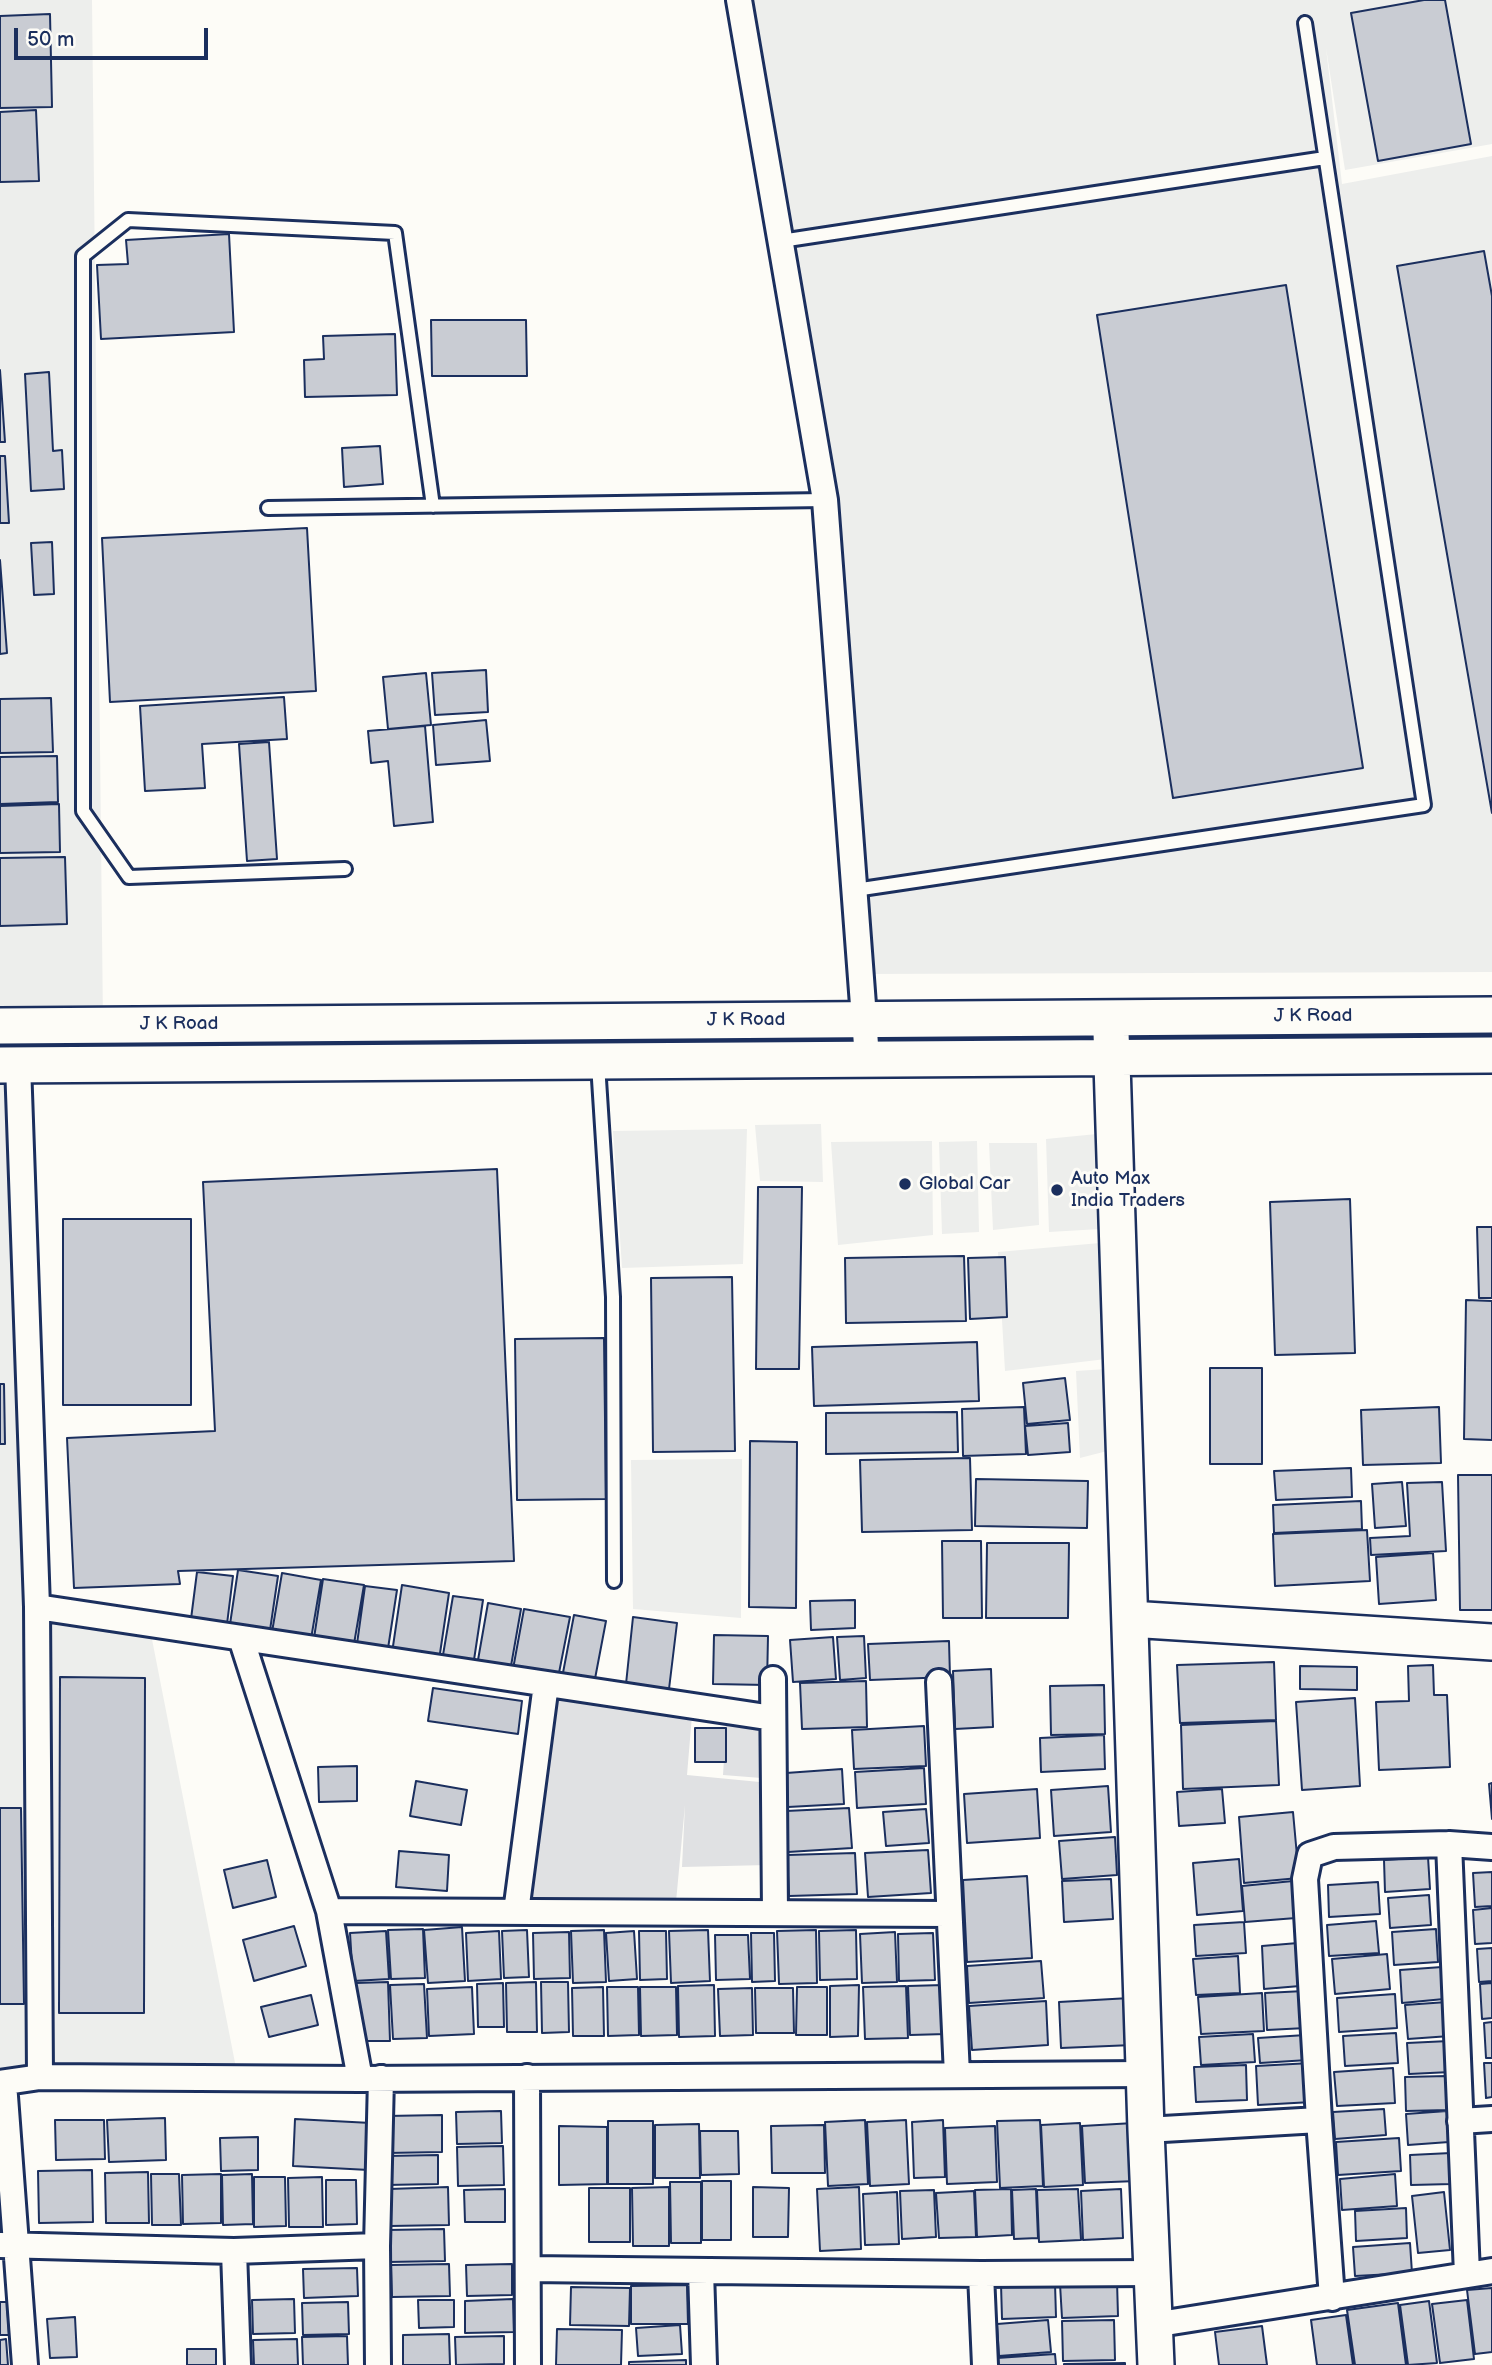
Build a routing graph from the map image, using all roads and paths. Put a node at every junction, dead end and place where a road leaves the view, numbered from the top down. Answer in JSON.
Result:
{"nodes":[{"id":1,"x":739,"y":0,"type":"edge"},
{"id":2,"x":1305,"y":23,"type":"dead end"},
{"id":3,"x":1325,"y":158,"type":"junction"},
{"id":4,"x":781,"y":241,"type":"junction"},
{"id":5,"x":825,"y":500,"type":"junction"},
{"id":6,"x":433,"y":506,"type":"junction"},
{"id":7,"x":268,"y":509,"type":"dead end"},
{"id":8,"x":345,"y":869,"type":"dead end"},
{"id":9,"x":856,"y":890,"type":"junction"},
{"id":10,"x":1492,"y":1015,"type":"edge"},
{"id":11,"x":1111,"y":1018,"type":"junction"},
{"id":12,"x":864,"y":1019,"type":"junction"},
{"id":13,"x":0,"y":1026,"type":"edge"},
{"id":14,"x":1492,"y":1055,"type":"edge"},
{"id":15,"x":1111,"y":1056,"type":"junction"},
{"id":16,"x":867,"y":1058,"type":"junction"},
{"id":17,"x":598,"y":1060,"type":"junction"},
{"id":18,"x":9,"y":1065,"type":"edge"},
{"id":19,"x":614,"y":1581,"type":"dead end"},
{"id":20,"x":37,"y":1607,"type":"junction"},
{"id":21,"x":1130,"y":1619,"type":"junction"},
{"id":22,"x":241,"y":1639,"type":"junction"},
{"id":23,"x":1492,"y":1642,"type":"edge"},
{"id":24,"x":773,"y":1679,"type":"dead end"},
{"id":25,"x":939,"y":1682,"type":"dead end"},
{"id":26,"x":546,"y":1684,"type":"junction"},
{"id":27,"x":773,"y":1718,"type":"junction"},
{"id":28,"x":1449,"y":1844,"type":"junction"},
{"id":29,"x":1492,"y":1846,"type":"edge"},
{"id":30,"x":329,"y":1911,"type":"junction"},
{"id":31,"x":516,"y":1912,"type":"junction"},
{"id":32,"x":775,"y":1913,"type":"junction"},
{"id":33,"x":949,"y":1914,"type":"junction"},
{"id":34,"x":1146,"y":2074,"type":"junction"},
{"id":35,"x":957,"y":2075,"type":"junction"},
{"id":36,"x":40,"y":2077,"type":"junction"},
{"id":37,"x":527,"y":2077,"type":"junction"},
{"id":38,"x":370,"y":2079,"type":"junction"},
{"id":39,"x":2,"y":2083,"type":"edge"},
{"id":40,"x":1492,"y":2119,"type":"edge"},
{"id":41,"x":1319,"y":2120,"type":"junction"},
{"id":42,"x":1460,"y":2121,"type":"junction"},
{"id":43,"x":1146,"y":2130,"type":"junction"},
{"id":44,"x":8,"y":2244,"type":"edge"},
{"id":45,"x":377,"y":2246,"type":"junction"},
{"id":46,"x":234,"y":2251,"type":"junction"},
{"id":47,"x":528,"y":2269,"type":"junction"},
{"id":48,"x":701,"y":2271,"type":"junction"},
{"id":49,"x":1492,"y":2272,"type":"edge"},
{"id":50,"x":1151,"y":2273,"type":"junction"},
{"id":51,"x":981,"y":2274,"type":"junction"},
{"id":52,"x":1467,"y":2274,"type":"junction"},
{"id":53,"x":1332,"y":2298,"type":"junction"},
{"id":54,"x":1153,"y":2325,"type":"junction"},
{"id":55,"x":25,"y":2365,"type":"edge"},
{"id":56,"x":238,"y":2365,"type":"edge"},
{"id":57,"x":378,"y":2365,"type":"edge"},
{"id":58,"x":528,"y":2365,"type":"edge"},
{"id":59,"x":704,"y":2365,"type":"edge"},
{"id":60,"x":985,"y":2365,"type":"edge"},
{"id":61,"x":1156,"y":2365,"type":"edge"}],
"edges":[{"from":1,"to":4,"type":"street"},
{"from":2,"to":3,"type":"lane"},
{"from":3,"to":4,"type":"lane"},
{"from":3,"to":9,"type":"lane"},
{"from":4,"to":5,"type":"street"},
{"from":5,"to":6,"type":"lane"},
{"from":5,"to":9,"type":"street"},
{"from":6,"to":7,"type":"lane"},
{"from":6,"to":8,"type":"lane"},
{"from":9,"to":12,"type":"street"},
{"from":10,"to":11,"type":"main road","name":"J K Road"},
{"from":11,"to":12,"type":"main road","name":"J K Road"},
{"from":11,"to":15,"type":"main road"},
{"from":12,"to":13,"type":"main road","name":"J K Road"},
{"from":12,"to":16,"type":"street"},
{"from":14,"to":15,"type":"main road","name":"J K Road"},
{"from":15,"to":16,"type":"main road","name":"J K Road"},
{"from":15,"to":21,"type":"main road"},
{"from":16,"to":17,"type":"main road","name":"J K Road"},
{"from":17,"to":18,"type":"main road","name":"J K Road"},
{"from":17,"to":19,"type":"lane"},
{"from":18,"to":20,"type":"street"},
{"from":20,"to":22,"type":"street"},
{"from":20,"to":36,"type":"street"},
{"from":21,"to":23,"type":"main road"},
{"from":21,"to":34,"type":"main road"},
{"from":22,"to":26,"type":"street"},
{"from":22,"to":30,"type":"street"},
{"from":24,"to":27,"type":"street"},
{"from":25,"to":33,"type":"street"},
{"from":26,"to":27,"type":"street"},
{"from":26,"to":31,"type":"street"},
{"from":27,"to":32,"type":"street"},
{"from":28,"to":29,"type":"street"},
{"from":28,"to":41,"type":"street"},
{"from":28,"to":42,"type":"street"},
{"from":30,"to":31,"type":"street"},
{"from":30,"to":38,"type":"street"},
{"from":31,"to":32,"type":"street"},
{"from":32,"to":33,"type":"street"},
{"from":33,"to":35,"type":"street"},
{"from":34,"to":35,"type":"street"},
{"from":34,"to":43,"type":"main road"},
{"from":35,"to":37,"type":"street"},
{"from":36,"to":38,"type":"street"},
{"from":36,"to":39,"type":"street"},
{"from":37,"to":38,"type":"street"},
{"from":37,"to":47,"type":"street"},
{"from":38,"to":45,"type":"street"},
{"from":39,"to":44,"type":"street"},
{"from":40,"to":42,"type":"street"},
{"from":41,"to":43,"type":"street"},
{"from":41,"to":53,"type":"street"},
{"from":42,"to":52,"type":"street"},
{"from":43,"to":50,"type":"main road"},
{"from":44,"to":46,"type":"street"},
{"from":44,"to":55,"type":"street"},
{"from":45,"to":46,"type":"street"},
{"from":45,"to":57,"type":"street"},
{"from":46,"to":56,"type":"street"},
{"from":47,"to":48,"type":"street"},
{"from":47,"to":58,"type":"street"},
{"from":48,"to":51,"type":"street"},
{"from":48,"to":59,"type":"street"},
{"from":49,"to":52,"type":"street"},
{"from":50,"to":51,"type":"street"},
{"from":50,"to":54,"type":"main road"},
{"from":51,"to":60,"type":"street"},
{"from":52,"to":53,"type":"street"},
{"from":53,"to":54,"type":"street"},
{"from":54,"to":61,"type":"main road"}]}
